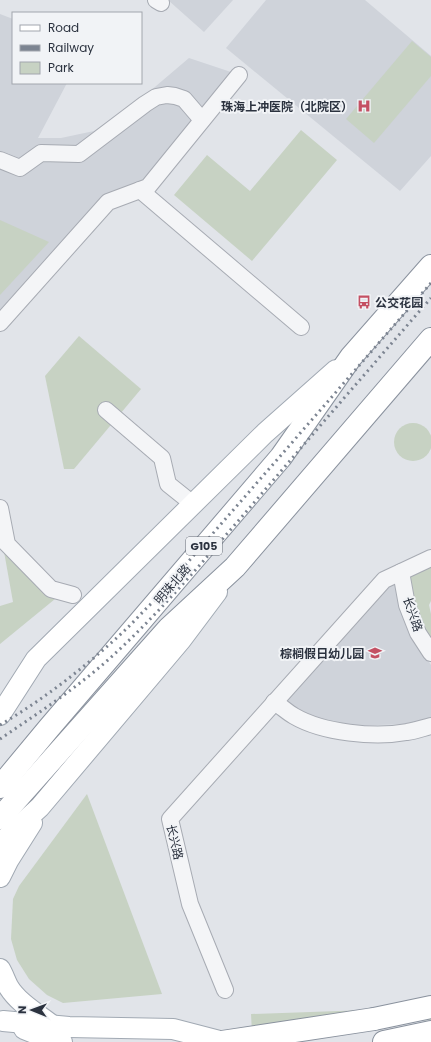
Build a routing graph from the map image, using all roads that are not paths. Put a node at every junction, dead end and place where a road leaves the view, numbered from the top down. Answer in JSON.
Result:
{"nodes":[{"id":1,"x":239,"y":75,"type":"dead end"},
{"id":2,"x":202,"y":120,"type":"junction"},
{"id":3,"x":0,"y":160,"type":"edge"},
{"id":4,"x":140,"y":190,"type":"junction"},
{"id":5,"x":431,"y":266,"type":"edge"},
{"id":6,"x":0,"y":323,"type":"edge"},
{"id":7,"x":301,"y":327,"type":"dead end"},
{"id":8,"x":431,"y":340,"type":"edge"},
{"id":9,"x":351,"y":357,"type":"junction"},
{"id":10,"x":106,"y":410,"type":"dead end"},
{"id":11,"x":193,"y":504,"type":"junction"},
{"id":12,"x":0,"y":508,"type":"edge"},
{"id":13,"x":431,"y":558,"type":"edge"},
{"id":14,"x":235,"y":567,"type":"junction"},
{"id":15,"x":401,"y":572,"type":"junction"},
{"id":16,"x":73,"y":595,"type":"dead end"},
{"id":17,"x":431,"y":653,"type":"edge"},
{"id":18,"x":36,"y":659,"type":"junction"},
{"id":19,"x":0,"y":686,"type":"edge"},
{"id":20,"x":274,"y":702,"type":"junction"},
{"id":21,"x":0,"y":715,"type":"edge"},
{"id":22,"x":431,"y":726,"type":"edge"},
{"id":23,"x":0,"y":787,"type":"edge"},
{"id":24,"x":40,"y":807,"type":"junction"},
{"id":25,"x":0,"y":818,"type":"edge"},
{"id":26,"x":0,"y":845,"type":"edge"},
{"id":27,"x":0,"y":877,"type":"edge"},
{"id":28,"x":0,"y":968,"type":"edge"},
{"id":29,"x":225,"y":990,"type":"dead end"},
{"id":30,"x":431,"y":1007,"type":"edge"},
{"id":31,"x":1,"y":1021,"type":"edge"},
{"id":32,"x":431,"y":1032,"type":"edge"},
{"id":33,"x":58,"y":1034,"type":"edge"},
{"id":34,"x":431,"y":1041,"type":"edge"},
{"id":35,"x":223,"y":1042,"type":"edge"},
{"id":36,"x":384,"y":1042,"type":"edge"},
{"id":37,"x":419,"y":1042,"type":"edge"},
{"id":38,"x":425,"y":1042,"type":"edge"}],
"edges":[{"from":1,"to":2,"type":"lane"},
{"from":2,"to":3,"type":"lane"},
{"from":2,"to":4,"type":"lane"},
{"from":4,"to":6,"type":"lane"},
{"from":4,"to":7,"type":"lane"},
{"from":5,"to":9,"type":"highway","name":"明珠北路","number":"G105"},
{"from":8,"to":14,"type":"highway"},
{"from":9,"to":11,"type":"main road","name":"明珠北路","number":"G105"},
{"from":9,"to":23,"type":"highway","name":"明珠北路","number":"G105"},
{"from":10,"to":11,"type":"lane"},
{"from":11,"to":18,"type":"main road","name":"明珠北路","number":"G105"},
{"from":12,"to":16,"type":"lane"},
{"from":13,"to":15,"type":"lane","name":"长兴路"},
{"from":14,"to":24,"type":"main road"},
{"from":14,"to":25,"type":"highway"},
{"from":15,"to":17,"type":"lane","name":"长兴路"},
{"from":15,"to":20,"type":"lane","name":"长兴路"},
{"from":18,"to":19,"type":"main road"},
{"from":18,"to":21,"type":"main road","name":"明珠北路","number":"G105"},
{"from":20,"to":22,"type":"lane"},
{"from":20,"to":29,"type":"lane","name":"长兴路"},
{"from":24,"to":26,"type":"main road"},
{"from":24,"to":27,"type":"main road"},
{"from":28,"to":33,"type":"main road"},
{"from":30,"to":35,"type":"highway","bridge":true},
{"from":31,"to":33,"type":"main road"},
{"from":32,"to":36,"type":"highway"},
{"from":33,"to":35,"type":"main road"},
{"from":34,"to":38,"type":"main road"},
{"from":37,"to":38,"type":"main road"}]}
